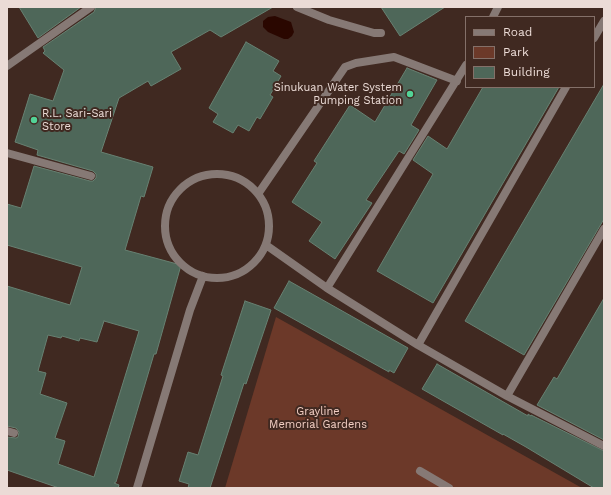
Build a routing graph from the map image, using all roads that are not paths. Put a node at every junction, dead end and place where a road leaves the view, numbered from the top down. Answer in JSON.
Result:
{"nodes":[{"id":1,"x":91,"y":7,"type":"edge"},
{"id":2,"x":297,"y":7,"type":"edge"},
{"id":3,"x":498,"y":7,"type":"edge"},
{"id":4,"x":494,"y":16,"type":"edge"},
{"id":5,"x":604,"y":21,"type":"edge"},
{"id":6,"x":381,"y":33,"type":"dead end"},
{"id":7,"x":595,"y":36,"type":"edge"},
{"id":8,"x":7,"y":66,"type":"edge"},
{"id":9,"x":465,"y":67,"type":"edge"},
{"id":10,"x":457,"y":81,"type":"junction"},
{"id":11,"x":565,"y":88,"type":"edge"},
{"id":12,"x":7,"y":153,"type":"edge"},
{"id":13,"x":91,"y":176,"type":"dead end"},
{"id":14,"x":258,"y":194,"type":"junction"},
{"id":15,"x":604,"y":229,"type":"edge"},
{"id":16,"x":266,"y":245,"type":"junction"},
{"id":17,"x":203,"y":276,"type":"junction"},
{"id":18,"x":327,"y":288,"type":"junction"},
{"id":19,"x":418,"y":345,"type":"junction"},
{"id":20,"x":507,"y":396,"type":"junction"},
{"id":21,"x":604,"y":446,"type":"edge"},
{"id":22,"x":420,"y":471,"type":"dead end"},
{"id":23,"x":137,"y":488,"type":"edge"},
{"id":24,"x":449,"y":488,"type":"edge"}],
"edges":[{"from":1,"to":8,"type":"street"},
{"from":2,"to":6,"type":"street"},
{"from":3,"to":4,"type":"street"},
{"from":5,"to":7,"type":"street"},
{"from":9,"to":10,"type":"street"},
{"from":10,"to":14,"type":"street"},
{"from":10,"to":18,"type":"street"},
{"from":11,"to":19,"type":"street"},
{"from":12,"to":13,"type":"street"},
{"from":14,"to":16,"type":"street"},
{"from":14,"to":17,"type":"street"},
{"from":15,"to":20,"type":"street"},
{"from":16,"to":17,"type":"street"},
{"from":16,"to":18,"type":"street"},
{"from":17,"to":23,"type":"street"},
{"from":18,"to":19,"type":"street"},
{"from":19,"to":20,"type":"street"},
{"from":20,"to":21,"type":"street"},
{"from":22,"to":24,"type":"street"}]}
